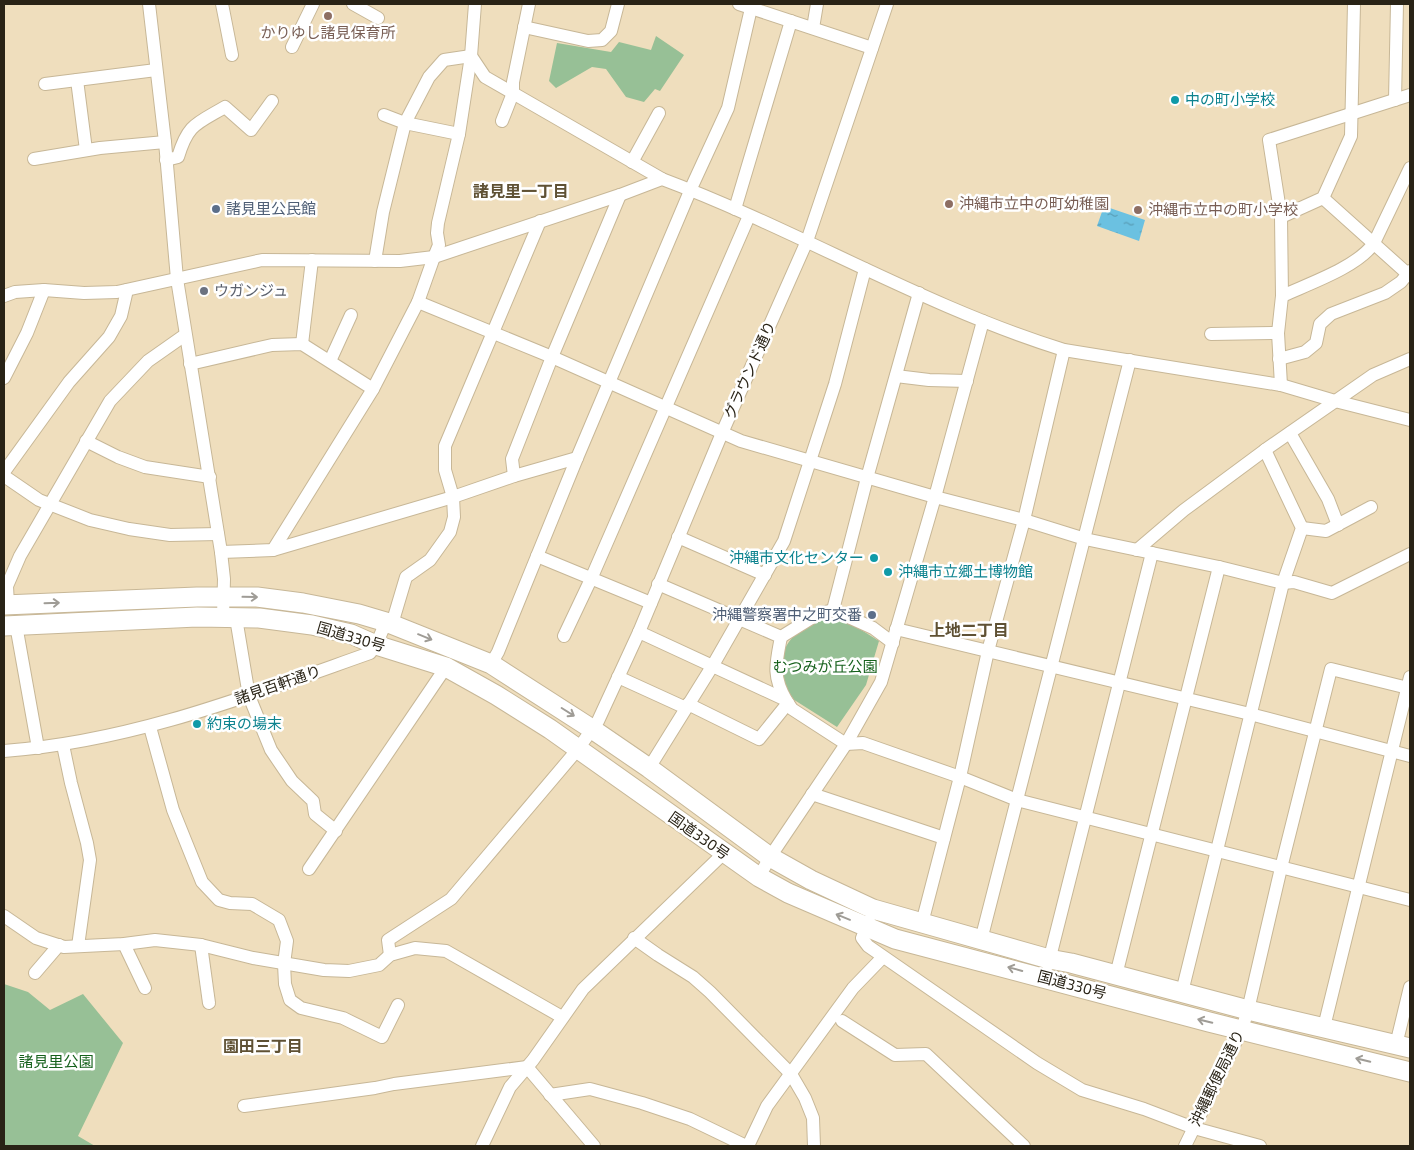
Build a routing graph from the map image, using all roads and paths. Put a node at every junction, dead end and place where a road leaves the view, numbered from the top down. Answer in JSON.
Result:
{"nodes":[{"id":1,"x":149,"y":4,"type":"edge"},
{"id":2,"x":222,"y":4,"type":"edge"},
{"id":3,"x":313,"y":4,"type":"edge"},
{"id":4,"x":353,"y":4,"type":"edge"},
{"id":5,"x":475,"y":4,"type":"edge"},
{"id":6,"x":530,"y":4,"type":"edge"},
{"id":7,"x":618,"y":4,"type":"edge"},
{"id":8,"x":818,"y":4,"type":"edge"},
{"id":9,"x":887,"y":4,"type":"edge"},
{"id":10,"x":1354,"y":4,"type":"edge"},
{"id":11,"x":1397,"y":4,"type":"edge"},
{"id":12,"x":747,"y":5,"type":"edge"},
{"id":13,"x":378,"y":18,"type":"dead end"},
{"id":14,"x":791,"y":21,"type":"junction"},
{"id":15,"x":524,"y":27,"type":"junction"},
{"id":16,"x":813,"y":28,"type":"junction"},
{"id":17,"x":292,"y":47,"type":"dead end"},
{"id":18,"x":872,"y":48,"type":"junction"},
{"id":19,"x":232,"y":55,"type":"dead end"},
{"id":20,"x":471,"y":56,"type":"junction"},
{"id":21,"x":156,"y":70,"type":"junction"},
{"id":22,"x":77,"y":80,"type":"junction"},
{"id":23,"x":45,"y":84,"type":"dead end"},
{"id":24,"x":513,"y":93,"type":"junction"},
{"id":25,"x":1410,"y":95,"type":"edge"},
{"id":26,"x":1395,"y":100,"type":"junction"},
{"id":27,"x":272,"y":101,"type":"dead end"},
{"id":28,"x":659,"y":113,"type":"dead end"},
{"id":29,"x":1350,"y":114,"type":"junction"},
{"id":30,"x":384,"y":115,"type":"dead end"},
{"id":31,"x":502,"y":121,"type":"dead end"},
{"id":32,"x":405,"y":123,"type":"junction"},
{"id":33,"x":459,"y":134,"type":"junction"},
{"id":34,"x":165,"y":142,"type":"junction"},
{"id":35,"x":86,"y":150,"type":"junction"},
{"id":36,"x":34,"y":160,"type":"dead end"},
{"id":37,"x":166,"y":160,"type":"junction"},
{"id":38,"x":632,"y":162,"type":"junction"},
{"id":39,"x":1410,"y":168,"type":"edge"},
{"id":40,"x":662,"y":179,"type":"junction"},
{"id":41,"x":691,"y":190,"type":"junction"},
{"id":42,"x":620,"y":195,"type":"junction"},
{"id":43,"x":1323,"y":198,"type":"junction"},
{"id":44,"x":735,"y":209,"type":"junction"},
{"id":45,"x":749,"y":216,"type":"junction"},
{"id":46,"x":1282,"y":217,"type":"junction"},
{"id":47,"x":540,"y":221,"type":"junction"},
{"id":48,"x":807,"y":241,"type":"junction"},
{"id":49,"x":1374,"y":243,"type":"junction"},
{"id":50,"x":434,"y":257,"type":"junction"},
{"id":51,"x":312,"y":260,"type":"junction"},
{"id":52,"x":375,"y":261,"type":"junction"},
{"id":53,"x":865,"y":269,"type":"junction"},
{"id":54,"x":1410,"y":273,"type":"edge"},
{"id":55,"x":177,"y":279,"type":"junction"},
{"id":56,"x":44,"y":290,"type":"junction"},
{"id":57,"x":127,"y":290,"type":"junction"},
{"id":58,"x":920,"y":293,"type":"junction"},
{"id":59,"x":4,"y":296,"type":"edge"},
{"id":60,"x":1282,"y":296,"type":"junction"},
{"id":61,"x":418,"y":302,"type":"junction"},
{"id":62,"x":351,"y":315,"type":"dead end"},
{"id":63,"x":983,"y":321,"type":"junction"},
{"id":64,"x":1278,"y":333,"type":"junction"},
{"id":65,"x":493,"y":334,"type":"junction"},
{"id":66,"x":1211,"y":334,"type":"dead end"},
{"id":67,"x":185,"y":335,"type":"junction"},
{"id":68,"x":302,"y":344,"type":"junction"},
{"id":69,"x":1064,"y":350,"type":"junction"},
{"id":70,"x":552,"y":357,"type":"junction"},
{"id":71,"x":1279,"y":359,"type":"junction"},
{"id":72,"x":1410,"y":359,"type":"edge"},
{"id":73,"x":1130,"y":360,"type":"junction"},
{"id":74,"x":330,"y":361,"type":"junction"},
{"id":75,"x":190,"y":364,"type":"junction"},
{"id":76,"x":896,"y":376,"type":"junction"},
{"id":77,"x":4,"y":378,"type":"edge"},
{"id":78,"x":966,"y":380,"type":"junction"},
{"id":79,"x":609,"y":384,"type":"junction"},
{"id":80,"x":1280,"y":385,"type":"junction"},
{"id":81,"x":373,"y":389,"type":"junction"},
{"id":82,"x":1335,"y":401,"type":"junction"},
{"id":83,"x":665,"y":407,"type":"junction"},
{"id":84,"x":1410,"y":420,"type":"edge"},
{"id":85,"x":722,"y":433,"type":"junction"},
{"id":86,"x":1290,"y":433,"type":"junction"},
{"id":87,"x":86,"y":441,"type":"junction"},
{"id":88,"x":1265,"y":450,"type":"junction"},
{"id":89,"x":577,"y":458,"type":"junction"},
{"id":90,"x":810,"y":460,"type":"junction"},
{"id":91,"x":4,"y":472,"type":"edge"},
{"id":92,"x":4,"y":476,"type":"edge"},
{"id":93,"x":514,"y":476,"type":"junction"},
{"id":94,"x":210,"y":477,"type":"junction"},
{"id":95,"x":868,"y":478,"type":"junction"},
{"id":96,"x":453,"y":497,"type":"junction"},
{"id":97,"x":935,"y":497,"type":"junction"},
{"id":98,"x":49,"y":503,"type":"junction"},
{"id":99,"x":1371,"y":507,"type":"dead end"},
{"id":100,"x":1024,"y":520,"type":"junction"},
{"id":101,"x":1338,"y":525,"type":"junction"},
{"id":102,"x":1302,"y":528,"type":"junction"},
{"id":103,"x":218,"y":534,"type":"junction"},
{"id":104,"x":678,"y":537,"type":"junction"},
{"id":105,"x":1086,"y":539,"type":"junction"},
{"id":106,"x":273,"y":550,"type":"junction"},
{"id":107,"x":1137,"y":550,"type":"junction"},
{"id":108,"x":221,"y":552,"type":"junction"},
{"id":109,"x":1152,"y":552,"type":"junction"},
{"id":110,"x":1410,"y":554,"type":"edge"},
{"id":111,"x":537,"y":556,"type":"junction"},
{"id":112,"x":1219,"y":566,"type":"junction"},
{"id":113,"x":765,"y":575,"type":"junction"},
{"id":114,"x":591,"y":579,"type":"junction"},
{"id":115,"x":1283,"y":583,"type":"junction"},
{"id":116,"x":658,"y":584,"type":"junction"},
{"id":117,"x":224,"y":597,"type":"junction"},
{"id":118,"x":650,"y":603,"type":"junction"},
{"id":119,"x":6,"y":605,"type":"edge"},
{"id":120,"x":833,"y":610,"type":"junction"},
{"id":121,"x":229,"y":617,"type":"junction"},
{"id":122,"x":740,"y":618,"type":"junction"},
{"id":123,"x":389,"y":623,"type":"junction"},
{"id":124,"x":10,"y":626,"type":"edge"},
{"id":125,"x":896,"y":629,"type":"junction"},
{"id":126,"x":639,"y":632,"type":"junction"},
{"id":127,"x":564,"y":636,"type":"dead end"},
{"id":128,"x":781,"y":637,"type":"junction"},
{"id":129,"x":893,"y":642,"type":"junction"},
{"id":130,"x":376,"y":645,"type":"junction"},
{"id":131,"x":988,"y":652,"type":"junction"},
{"id":132,"x":491,"y":664,"type":"junction"},
{"id":133,"x":713,"y":665,"type":"junction"},
{"id":134,"x":446,"y":667,"type":"junction"},
{"id":135,"x":1052,"y":667,"type":"junction"},
{"id":136,"x":618,"y":677,"type":"junction"},
{"id":137,"x":1409,"y":682,"type":"edge"},
{"id":138,"x":1119,"y":683,"type":"junction"},
{"id":139,"x":250,"y":696,"type":"junction"},
{"id":140,"x":1185,"y":700,"type":"junction"},
{"id":141,"x":787,"y":702,"type":"junction"},
{"id":142,"x":687,"y":706,"type":"junction"},
{"id":143,"x":1250,"y":714,"type":"junction"},
{"id":144,"x":150,"y":727,"type":"junction"},
{"id":145,"x":592,"y":729,"type":"junction"},
{"id":146,"x":1314,"y":732,"type":"junction"},
{"id":147,"x":846,"y":744,"type":"junction"},
{"id":148,"x":63,"y":745,"type":"junction"},
{"id":149,"x":38,"y":748,"type":"junction"},
{"id":150,"x":578,"y":749,"type":"junction"},
{"id":151,"x":4,"y":751,"type":"edge"},
{"id":152,"x":1392,"y":752,"type":"junction"},
{"id":153,"x":1410,"y":756,"type":"edge"},
{"id":154,"x":648,"y":768,"type":"junction"},
{"id":155,"x":960,"y":777,"type":"junction"},
{"id":156,"x":812,"y":794,"type":"junction"},
{"id":157,"x":1017,"y":800,"type":"junction"},
{"id":158,"x":1085,"y":818,"type":"junction"},
{"id":159,"x":336,"y":831,"type":"junction"},
{"id":160,"x":1150,"y":835,"type":"junction"},
{"id":161,"x":944,"y":838,"type":"junction"},
{"id":162,"x":1218,"y":852,"type":"junction"},
{"id":163,"x":724,"y":853,"type":"junction"},
{"id":164,"x":770,"y":857,"type":"junction"},
{"id":165,"x":1281,"y":868,"type":"junction"},
{"id":166,"x":310,"y":869,"type":"dead end"},
{"id":167,"x":759,"y":877,"type":"junction"},
{"id":168,"x":1359,"y":888,"type":"junction"},
{"id":169,"x":1410,"y":900,"type":"edge"},
{"id":170,"x":872,"y":908,"type":"junction"},
{"id":171,"x":4,"y":916,"type":"edge"},
{"id":172,"x":922,"y":923,"type":"junction"},
{"id":173,"x":867,"y":927,"type":"junction"},
{"id":174,"x":634,"y":938,"type":"junction"},
{"id":175,"x":981,"y":940,"type":"junction"},
{"id":176,"x":124,"y":944,"type":"junction"},
{"id":177,"x":59,"y":945,"type":"junction"},
{"id":178,"x":201,"y":945,"type":"junction"},
{"id":179,"x":78,"y":946,"type":"junction"},
{"id":180,"x":390,"y":955,"type":"junction"},
{"id":181,"x":882,"y":958,"type":"junction"},
{"id":182,"x":1049,"y":959,"type":"junction"},
{"id":183,"x":284,"y":964,"type":"junction"},
{"id":184,"x":35,"y":973,"type":"dead end"},
{"id":185,"x":1116,"y":975,"type":"junction"},
{"id":186,"x":1045,"y":979,"type":"junction"},
{"id":187,"x":1410,"y":987,"type":"edge"},
{"id":188,"x":145,"y":988,"type":"dead end"},
{"id":189,"x":1182,"y":992,"type":"junction"},
{"id":190,"x":209,"y":1003,"type":"dead end"},
{"id":191,"x":398,"y":1006,"type":"dead end"},
{"id":192,"x":1248,"y":1010,"type":"junction"},
{"id":193,"x":562,"y":1017,"type":"junction"},
{"id":194,"x":842,"y":1021,"type":"dead end"},
{"id":195,"x":1324,"y":1027,"type":"junction"},
{"id":196,"x":1242,"y":1029,"type":"junction"},
{"id":197,"x":1403,"y":1046,"type":"edge"},
{"id":198,"x":527,"y":1067,"type":"junction"},
{"id":199,"x":1410,"y":1072,"type":"edge"},
{"id":200,"x":791,"y":1074,"type":"junction"},
{"id":201,"x":550,"y":1095,"type":"junction"},
{"id":202,"x":244,"y":1106,"type":"dead end"},
{"id":203,"x":1194,"y":1128,"type":"junction"},
{"id":204,"x":482,"y":1146,"type":"edge"},
{"id":205,"x":594,"y":1146,"type":"edge"},
{"id":206,"x":747,"y":1146,"type":"edge"},
{"id":207,"x":814,"y":1146,"type":"edge"},
{"id":208,"x":1024,"y":1146,"type":"edge"},
{"id":209,"x":1184,"y":1146,"type":"edge"},
{"id":210,"x":1260,"y":1146,"type":"edge"}],
"edges":[{"from":1,"to":21,"type":"street"},
{"from":2,"to":19,"type":"street"},
{"from":3,"to":17,"type":"street"},
{"from":4,"to":13,"type":"street"},
{"from":5,"to":20,"type":"street"},
{"from":6,"to":15,"type":"street"},
{"from":7,"to":15,"type":"street"},
{"from":8,"to":16,"type":"street"},
{"from":9,"to":18,"type":"street","name":"グラウンド通り"},
{"from":10,"to":29,"type":"street"},
{"from":11,"to":26,"type":"street"},
{"from":12,"to":14,"type":"street"},
{"from":12,"to":41,"type":"street"},
{"from":14,"to":16,"type":"street"},
{"from":14,"to":44,"type":"street"},
{"from":15,"to":24,"type":"street"},
{"from":16,"to":18,"type":"street"},
{"from":18,"to":48,"type":"street","name":"グラウンド通り"},
{"from":20,"to":24,"type":"street"},
{"from":20,"to":32,"type":"street"},
{"from":20,"to":33,"type":"street"},
{"from":21,"to":22,"type":"street"},
{"from":21,"to":34,"type":"street"},
{"from":22,"to":23,"type":"street"},
{"from":22,"to":35,"type":"street"},
{"from":24,"to":31,"type":"street"},
{"from":24,"to":38,"type":"street"},
{"from":25,"to":26,"type":"street"},
{"from":26,"to":29,"type":"street"},
{"from":27,"to":37,"type":"street"},
{"from":28,"to":38,"type":"street"},
{"from":29,"to":43,"type":"street"},
{"from":29,"to":46,"type":"street"},
{"from":30,"to":32,"type":"street"},
{"from":32,"to":33,"type":"street"},
{"from":32,"to":52,"type":"street"},
{"from":33,"to":50,"type":"street"},
{"from":34,"to":35,"type":"street"},
{"from":34,"to":37,"type":"street"},
{"from":35,"to":36,"type":"street"},
{"from":37,"to":55,"type":"street"},
{"from":38,"to":40,"type":"street"},
{"from":39,"to":49,"type":"street"},
{"from":40,"to":41,"type":"street"},
{"from":40,"to":42,"type":"street"},
{"from":41,"to":44,"type":"street"},
{"from":41,"to":79,"type":"street"},
{"from":42,"to":47,"type":"street"},
{"from":42,"to":70,"type":"street"},
{"from":43,"to":46,"type":"street"},
{"from":43,"to":49,"type":"street"},
{"from":44,"to":45,"type":"street"},
{"from":45,"to":48,"type":"street"},
{"from":45,"to":83,"type":"street"},
{"from":46,"to":60,"type":"street"},
{"from":47,"to":50,"type":"street"},
{"from":47,"to":65,"type":"street"},
{"from":48,"to":53,"type":"street"},
{"from":48,"to":85,"type":"street","name":"グラウンド通り"},
{"from":49,"to":54,"type":"street"},
{"from":49,"to":60,"type":"street"},
{"from":50,"to":52,"type":"street"},
{"from":50,"to":61,"type":"street"},
{"from":51,"to":52,"type":"street"},
{"from":51,"to":55,"type":"street"},
{"from":51,"to":68,"type":"street"},
{"from":53,"to":58,"type":"street"},
{"from":53,"to":90,"type":"street"},
{"from":54,"to":71,"type":"street"},
{"from":55,"to":57,"type":"street"},
{"from":55,"to":67,"type":"street"},
{"from":56,"to":57,"type":"street"},
{"from":56,"to":59,"type":"street"},
{"from":56,"to":77,"type":"street"},
{"from":57,"to":91,"type":"street"},
{"from":58,"to":63,"type":"street"},
{"from":58,"to":76,"type":"street"},
{"from":60,"to":64,"type":"street"},
{"from":61,"to":65,"type":"street"},
{"from":61,"to":81,"type":"street"},
{"from":62,"to":74,"type":"street"},
{"from":63,"to":69,"type":"street"},
{"from":63,"to":78,"type":"street"},
{"from":64,"to":66,"type":"street"},
{"from":64,"to":71,"type":"street"},
{"from":65,"to":70,"type":"street"},
{"from":65,"to":96,"type":"street"},
{"from":67,"to":75,"type":"street"},
{"from":67,"to":87,"type":"street"},
{"from":68,"to":74,"type":"street"},
{"from":68,"to":75,"type":"street"},
{"from":69,"to":73,"type":"street"},
{"from":69,"to":100,"type":"street"},
{"from":70,"to":79,"type":"street"},
{"from":70,"to":93,"type":"street"},
{"from":71,"to":80,"type":"street"},
{"from":72,"to":82,"type":"street"},
{"from":73,"to":80,"type":"street"},
{"from":73,"to":105,"type":"street"},
{"from":74,"to":81,"type":"street"},
{"from":75,"to":94,"type":"street"},
{"from":76,"to":78,"type":"street"},
{"from":76,"to":95,"type":"street"},
{"from":78,"to":97,"type":"street"},
{"from":79,"to":83,"type":"street"},
{"from":79,"to":89,"type":"street"},
{"from":80,"to":82,"type":"street"},
{"from":81,"to":106,"type":"street"},
{"from":82,"to":84,"type":"street"},
{"from":82,"to":86,"type":"street"},
{"from":83,"to":85,"type":"street"},
{"from":83,"to":114,"type":"street"},
{"from":85,"to":90,"type":"street"},
{"from":85,"to":104,"type":"street","name":"グラウンド通り"},
{"from":86,"to":88,"type":"street"},
{"from":86,"to":101,"type":"street"},
{"from":87,"to":94,"type":"street"},
{"from":87,"to":98,"type":"street"},
{"from":88,"to":102,"type":"street"},
{"from":88,"to":107,"type":"street"},
{"from":89,"to":93,"type":"street"},
{"from":89,"to":111,"type":"street"},
{"from":90,"to":95,"type":"street"},
{"from":90,"to":113,"type":"street"},
{"from":92,"to":98,"type":"street"},
{"from":93,"to":96,"type":"street"},
{"from":94,"to":103,"type":"street"},
{"from":95,"to":97,"type":"street"},
{"from":95,"to":120,"type":"street"},
{"from":96,"to":106,"type":"street"},
{"from":96,"to":123,"type":"street"},
{"from":97,"to":100,"type":"street"},
{"from":97,"to":125,"type":"street"},
{"from":98,"to":103,"type":"street"},
{"from":98,"to":119,"type":"street"},
{"from":99,"to":101,"type":"street"},
{"from":100,"to":105,"type":"street"},
{"from":100,"to":131,"type":"street"},
{"from":101,"to":102,"type":"street"},
{"from":102,"to":115,"type":"street"},
{"from":103,"to":108,"type":"street"},
{"from":104,"to":113,"type":"street"},
{"from":104,"to":116,"type":"street","name":"グラウンド通り"},
{"from":105,"to":107,"type":"street"},
{"from":105,"to":135,"type":"street"},
{"from":106,"to":108,"type":"street"},
{"from":107,"to":109,"type":"street"},
{"from":108,"to":117,"type":"street"},
{"from":109,"to":112,"type":"street"},
{"from":109,"to":138,"type":"street"},
{"from":110,"to":115,"type":"street"},
{"from":111,"to":114,"type":"street"},
{"from":111,"to":132,"type":"street"},
{"from":112,"to":115,"type":"street"},
{"from":112,"to":140,"type":"street"},
{"from":113,"to":122,"type":"street"},
{"from":114,"to":118,"type":"street"},
{"from":114,"to":127,"type":"street"},
{"from":115,"to":143,"type":"street"},
{"from":116,"to":118,"type":"street","name":"グラウンド通り"},
{"from":116,"to":122,"type":"street"},
{"from":119,"to":117,"type":"highway","name":"国道330号","one_way":true},
{"from":117,"to":121,"type":"street"},
{"from":117,"to":123,"type":"highway","name":"国道330号","one_way":true},
{"from":118,"to":126,"type":"street","name":"グラウンド通り"},
{"from":120,"to":128,"type":"street"},
{"from":120,"to":129,"type":"street"},
{"from":121,"to":124,"type":"highway","name":"国道330号"},
{"from":121,"to":130,"type":"highway","name":"国道330号"},
{"from":121,"to":139,"type":"street"},
{"from":122,"to":128,"type":"street"},
{"from":122,"to":133,"type":"street"},
{"from":123,"to":130,"type":"street"},
{"from":123,"to":132,"type":"highway","name":"国道330号","one_way":true},
{"from":124,"to":149,"type":"street"},
{"from":125,"to":129,"type":"street"},
{"from":125,"to":131,"type":"street"},
{"from":126,"to":133,"type":"street"},
{"from":126,"to":136,"type":"street","name":"グラウンド通り"},
{"from":128,"to":141,"type":"street"},
{"from":129,"to":147,"type":"street"},
{"from":130,"to":134,"type":"highway","name":"国道330号"},
{"from":130,"to":139,"type":"street","name":"諸見百軒通り"},
{"from":131,"to":135,"type":"street"},
{"from":131,"to":155,"type":"street"},
{"from":132,"to":145,"type":"highway","name":"国道330号","one_way":true},
{"from":133,"to":141,"type":"street"},
{"from":133,"to":142,"type":"street"},
{"from":134,"to":150,"type":"highway","name":"国道330号"},
{"from":134,"to":159,"type":"street"},
{"from":135,"to":138,"type":"street"},
{"from":135,"to":157,"type":"street"},
{"from":136,"to":142,"type":"street"},
{"from":136,"to":145,"type":"street","name":"グラウンド通り"},
{"from":137,"to":146,"type":"street","name":"沖縄郵便局通り"},
{"from":137,"to":152,"type":"street"},
{"from":138,"to":140,"type":"street"},
{"from":138,"to":158,"type":"street"},
{"from":139,"to":144,"type":"street","name":"諸見百軒通り"},
{"from":139,"to":159,"type":"street"},
{"from":140,"to":143,"type":"street"},
{"from":140,"to":160,"type":"street"},
{"from":141,"to":142,"type":"street"},
{"from":141,"to":147,"type":"street"},
{"from":142,"to":154,"type":"street"},
{"from":143,"to":146,"type":"street"},
{"from":143,"to":162,"type":"street"},
{"from":144,"to":148,"type":"street","name":"諸見百軒通り"},
{"from":144,"to":183,"type":"street"},
{"from":145,"to":150,"type":"street","name":"グラウンド通り"},
{"from":145,"to":154,"type":"highway","name":"国道330号"},
{"from":146,"to":152,"type":"street"},
{"from":146,"to":165,"type":"street","name":"沖縄郵便局通り"},
{"from":147,"to":155,"type":"street"},
{"from":147,"to":156,"type":"street"},
{"from":148,"to":149,"type":"street","name":"諸見百軒通り"},
{"from":148,"to":179,"type":"street"},
{"from":149,"to":151,"type":"street","name":"諸見百軒通り"},
{"from":150,"to":163,"type":"highway","name":"国道330号"},
{"from":150,"to":180,"type":"street","name":"グラウンド通り"},
{"from":152,"to":153,"type":"street"},
{"from":152,"to":168,"type":"street"},
{"from":154,"to":164,"type":"highway","name":"国道330号"},
{"from":155,"to":157,"type":"street"},
{"from":155,"to":161,"type":"street"},
{"from":156,"to":161,"type":"street"},
{"from":156,"to":164,"type":"street"},
{"from":157,"to":158,"type":"street"},
{"from":157,"to":175,"type":"street"},
{"from":158,"to":160,"type":"street"},
{"from":158,"to":182,"type":"street"},
{"from":159,"to":166,"type":"street"},
{"from":160,"to":162,"type":"street"},
{"from":160,"to":185,"type":"street"},
{"from":161,"to":172,"type":"street"},
{"from":162,"to":165,"type":"street"},
{"from":162,"to":189,"type":"street"},
{"from":163,"to":167,"type":"highway","name":"国道330号"},
{"from":163,"to":174,"type":"street"},
{"from":164,"to":167,"type":"street"},
{"from":164,"to":170,"type":"highway","name":"国道330号"},
{"from":165,"to":168,"type":"street"},
{"from":165,"to":192,"type":"street","name":"沖縄郵便局通り"},
{"from":173,"to":167,"type":"highway","name":"国道330号","one_way":true},
{"from":168,"to":169,"type":"street"},
{"from":168,"to":195,"type":"street"},
{"from":170,"to":172,"type":"highway","name":"国道330号"},
{"from":170,"to":173,"type":"street"},
{"from":171,"to":177,"type":"street"},
{"from":172,"to":175,"type":"highway","name":"国道330号"},
{"from":173,"to":181,"type":"street"},
{"from":186,"to":173,"type":"highway","name":"国道330号","one_way":true},
{"from":174,"to":193,"type":"street"},
{"from":174,"to":200,"type":"street"},
{"from":175,"to":182,"type":"highway","name":"国道330号"},
{"from":176,"to":178,"type":"street"},
{"from":176,"to":179,"type":"street"},
{"from":176,"to":188,"type":"street"},
{"from":177,"to":179,"type":"street"},
{"from":177,"to":184,"type":"street"},
{"from":178,"to":183,"type":"street"},
{"from":178,"to":190,"type":"street"},
{"from":180,"to":183,"type":"street"},
{"from":180,"to":193,"type":"street"},
{"from":181,"to":200,"type":"street"},
{"from":181,"to":203,"type":"street"},
{"from":182,"to":185,"type":"highway","name":"国道330号"},
{"from":182,"to":186,"type":"street"},
{"from":183,"to":191,"type":"street"},
{"from":185,"to":189,"type":"highway","name":"国道330号"},
{"from":196,"to":186,"type":"highway","name":"国道330号","one_way":true},
{"from":187,"to":197,"type":"street"},
{"from":189,"to":192,"type":"highway","name":"国道330号"},
{"from":192,"to":195,"type":"highway","name":"国道330号"},
{"from":192,"to":196,"type":"street","name":"沖縄郵便局通り"},
{"from":193,"to":198,"type":"street"},
{"from":194,"to":208,"type":"street"},
{"from":195,"to":197,"type":"highway","name":"国道330号"},
{"from":199,"to":196,"type":"highway","name":"国道330号","one_way":true},
{"from":196,"to":203,"type":"street","name":"沖縄郵便局通り"},
{"from":198,"to":201,"type":"street"},
{"from":198,"to":202,"type":"street"},
{"from":198,"to":204,"type":"street"},
{"from":200,"to":206,"type":"street"},
{"from":200,"to":207,"type":"street"},
{"from":201,"to":205,"type":"street"},
{"from":201,"to":206,"type":"street"},
{"from":203,"to":209,"type":"street","name":"沖縄郵便局通り"},
{"from":203,"to":210,"type":"street"}]}
